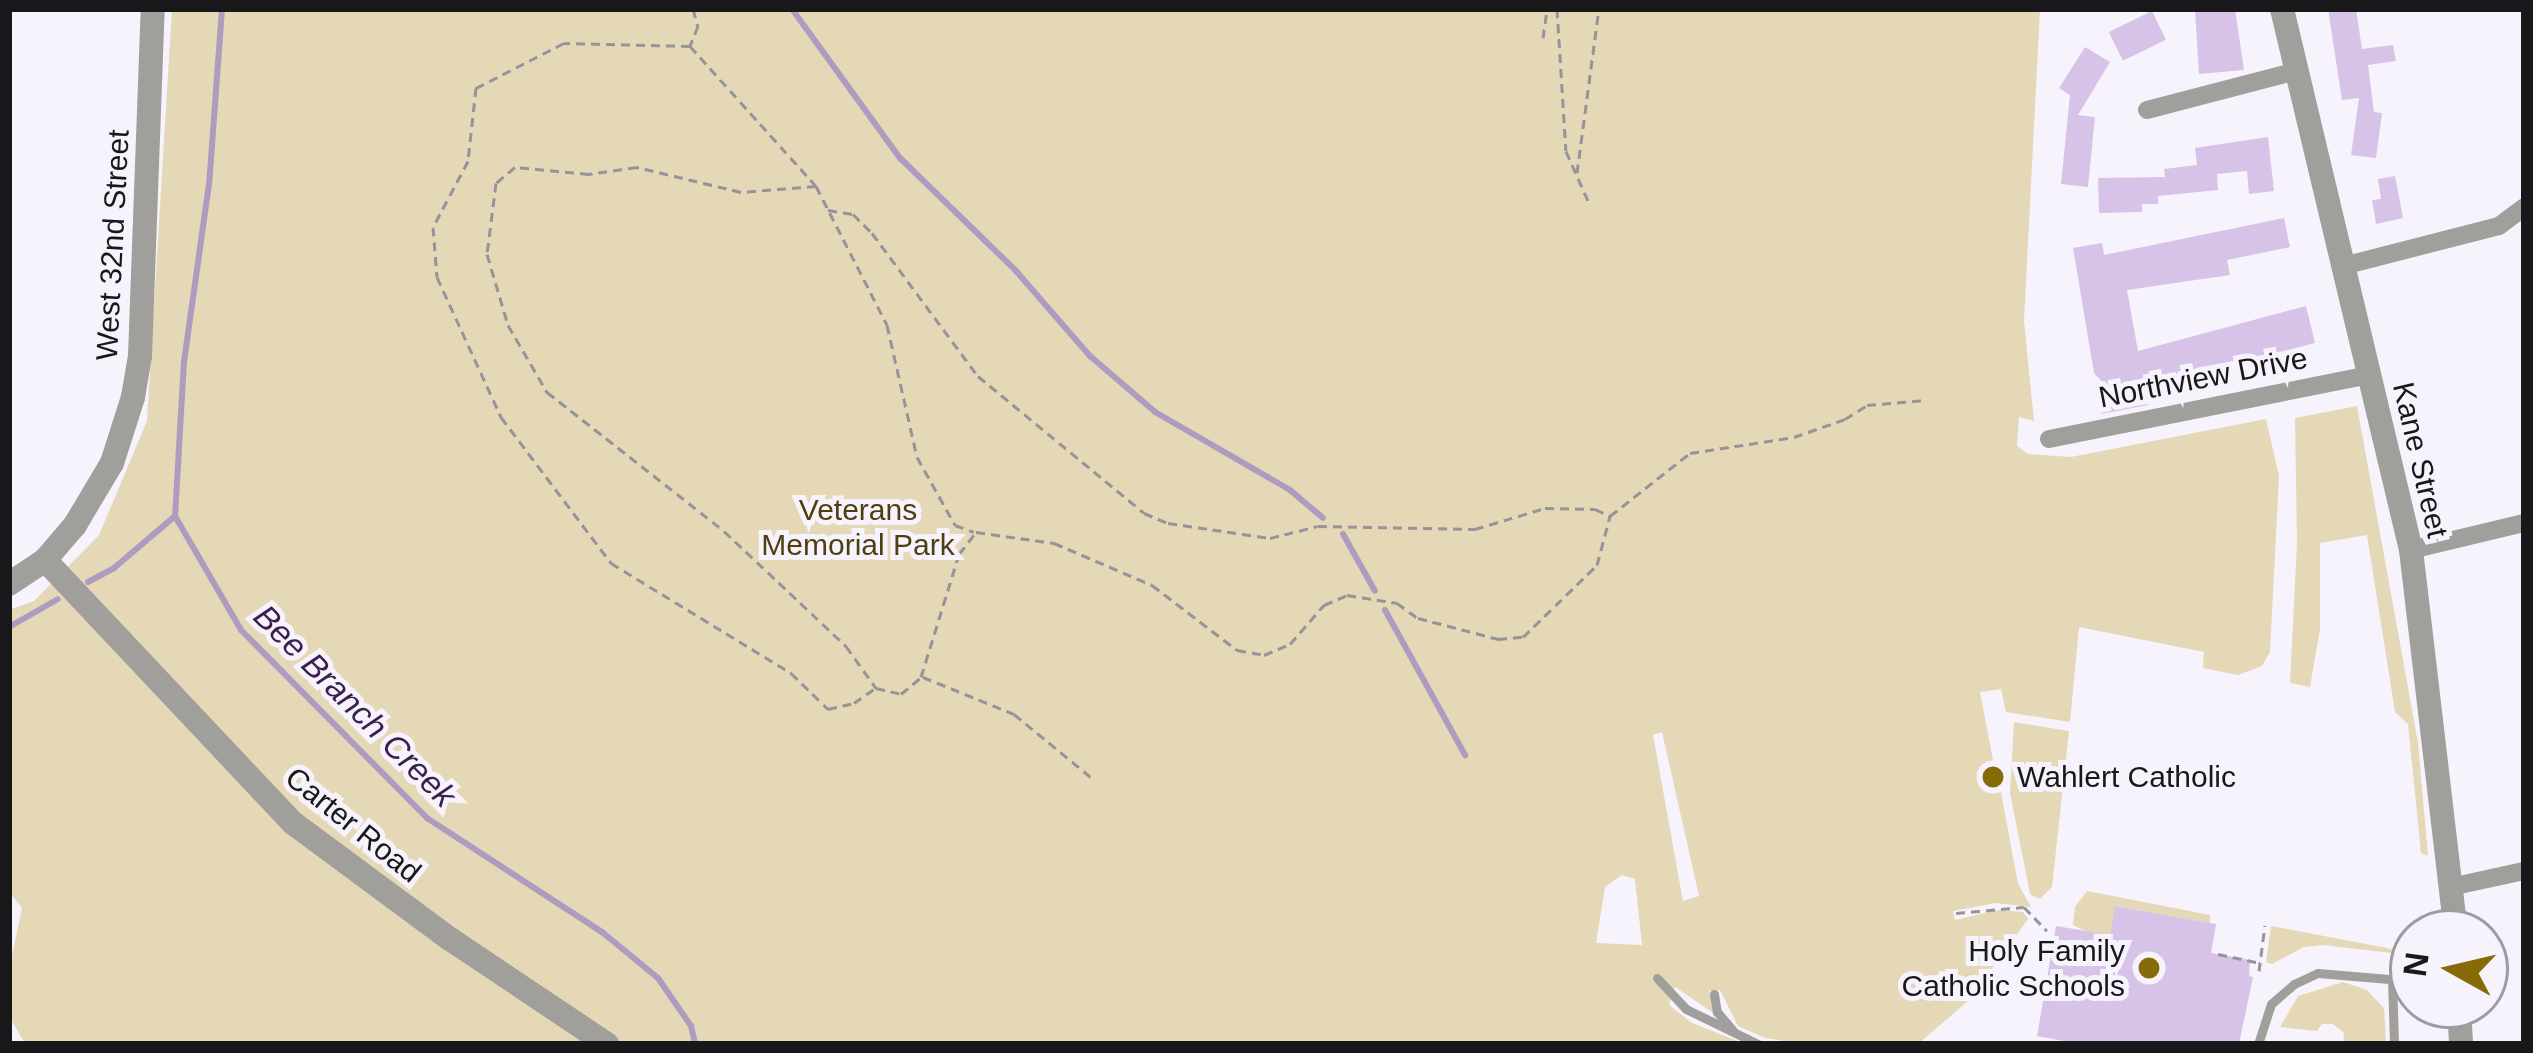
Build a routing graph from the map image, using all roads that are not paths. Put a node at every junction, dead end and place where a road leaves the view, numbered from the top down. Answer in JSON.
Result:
{"nodes":[{"id":1,"x":153,"y":9,"type":"edge"},
{"id":2,"x":2282,"y":9,"type":"edge"},
{"id":3,"x":2293,"y":72,"type":"junction"},
{"id":4,"x":2147,"y":110,"type":"dead end"},
{"id":5,"x":2524,"y":207,"type":"edge"},
{"id":6,"x":2343,"y":266,"type":"junction"},
{"id":7,"x":2369,"y":375,"type":"junction"},
{"id":8,"x":2048,"y":439,"type":"dead end"},
{"id":9,"x":2524,"y":523,"type":"edge"},
{"id":10,"x":2411,"y":550,"type":"junction"},
{"id":11,"x":45,"y":560,"type":"junction"},
{"id":12,"x":9,"y":584,"type":"edge"},
{"id":13,"x":2524,"y":871,"type":"edge"},
{"id":14,"x":2455,"y":886,"type":"junction"},
{"id":15,"x":2455,"y":909,"type":"edge"},
{"id":16,"x":1657,"y":978,"type":"dead end"},
{"id":17,"x":2389,"y":979,"type":"edge"},
{"id":18,"x":1714,"y":994,"type":"dead end"},
{"id":19,"x":1735,"y":1033,"type":"junction"},
{"id":20,"x":608,"y":1044,"type":"edge"},
{"id":21,"x":1759,"y":1044,"type":"edge"},
{"id":22,"x":2258,"y":1044,"type":"edge"}],
"edges":[{"from":1,"to":11,"type":"street","name":"West 32nd Street"},
{"from":2,"to":3,"type":"street","name":"Kane Street"},
{"from":3,"to":4,"type":"street"},
{"from":3,"to":6,"type":"street","name":"Kane Street"},
{"from":5,"to":6,"type":"street"},
{"from":6,"to":7,"type":"street","name":"Kane Street"},
{"from":7,"to":8,"type":"street","name":"Northview Drive"},
{"from":7,"to":10,"type":"street","name":"Kane Street"},
{"from":9,"to":10,"type":"street"},
{"from":10,"to":14,"type":"street","name":"Kane Street"},
{"from":11,"to":12,"type":"street","name":"West 32nd Street"},
{"from":11,"to":20,"type":"street","name":"Carter Road"},
{"from":13,"to":14,"type":"street"},
{"from":14,"to":15,"type":"street","name":"Kane Street"},
{"from":16,"to":19,"type":"lane"},
{"from":17,"to":22,"type":"lane"},
{"from":18,"to":19,"type":"lane"},
{"from":19,"to":21,"type":"lane"}]}
